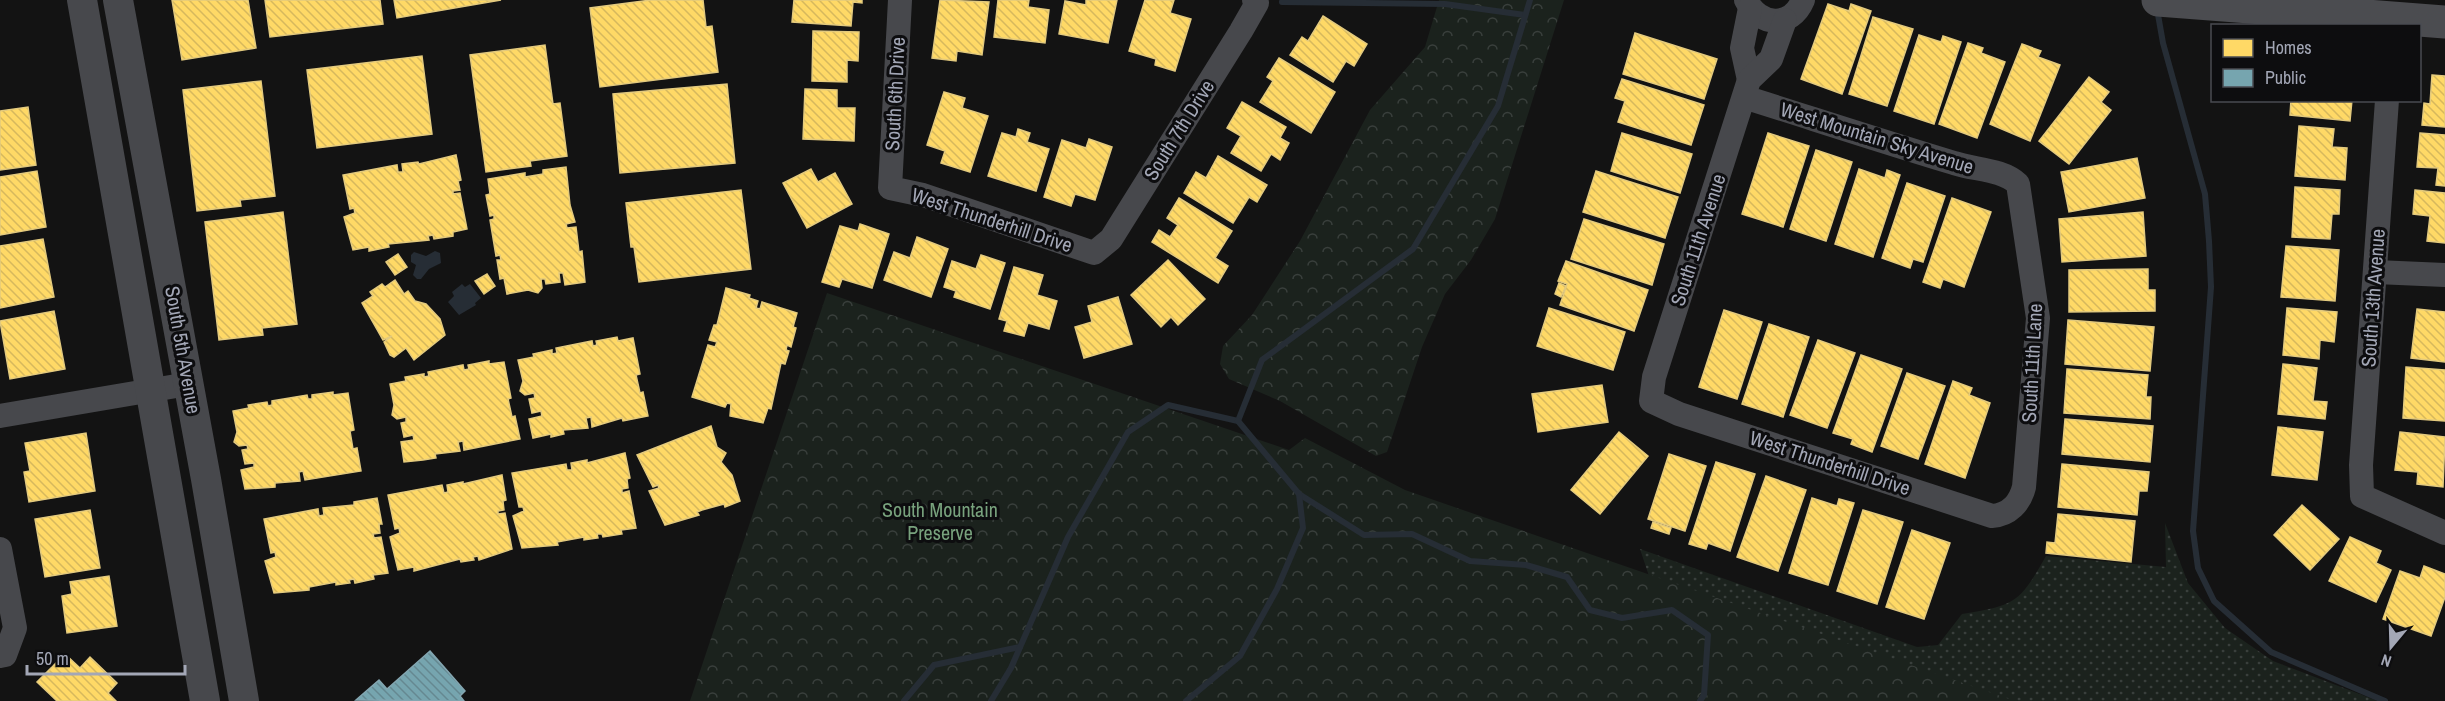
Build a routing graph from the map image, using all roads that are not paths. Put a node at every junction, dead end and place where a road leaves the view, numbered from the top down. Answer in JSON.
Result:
{"nodes":[{"id":1,"x":82,"y":0,"type":"edge"},
{"id":2,"x":118,"y":0,"type":"edge"},
{"id":3,"x":900,"y":0,"type":"edge"},
{"id":4,"x":1803,"y":0,"type":"edge"},
{"id":5,"x":2158,"y":0,"type":"edge"},
{"id":6,"x":1256,"y":1,"type":"edge"},
{"id":7,"x":1748,"y":4,"type":"edge"},
{"id":8,"x":1785,"y":20,"type":"junction"},
{"id":9,"x":2391,"y":22,"type":"edge"},
{"id":10,"x":2445,"y":22,"type":"edge"},
{"id":11,"x":1747,"y":88,"type":"junction"},
{"id":12,"x":2387,"y":102,"type":"edge"},
{"id":13,"x":2011,"y":178,"type":"joint"},
{"id":14,"x":890,"y":188,"type":"joint"},
{"id":15,"x":1094,"y":253,"type":"joint"},
{"id":16,"x":2376,"y":272,"type":"junction"},
{"id":17,"x":2445,"y":275,"type":"edge"},
{"id":18,"x":188,"y":384,"type":"junction"},
{"id":19,"x":149,"y":390,"type":"junction"},
{"id":20,"x":1651,"y":401,"type":"joint"},
{"id":21,"x":0,"y":416,"type":"edge"},
{"id":22,"x":2010,"y":511,"type":"joint"},
{"id":23,"x":2445,"y":532,"type":"edge"},
{"id":24,"x":0,"y":549,"type":"edge"},
{"id":25,"x":3,"y":656,"type":"edge"},
{"id":26,"x":205,"y":701,"type":"edge"},
{"id":27,"x":244,"y":701,"type":"edge"}],
"edges":[{"from":1,"to":19,"type":"street","name":"South 5th Avenue"},
{"from":2,"to":18,"type":"street","name":"South 5th Avenue"},
{"from":3,"to":14,"type":"street","name":"South 6th Drive"},
{"from":4,"to":8,"type":"street","name":"South 11th Avenue"},
{"from":5,"to":9,"type":"main road"},
{"from":6,"to":15,"type":"street","name":"South 7th Drive"},
{"from":7,"to":8,"type":"street"},
{"from":7,"to":11,"type":"street"},
{"from":8,"to":11,"type":"street","name":"South 11th Avenue"},
{"from":9,"to":10,"type":"main road"},
{"from":11,"to":13,"type":"street","name":"West Mountain Sky Avenue"},
{"from":11,"to":20,"type":"street","name":"South 11th Avenue"},
{"from":12,"to":16,"type":"street","name":"South 13th Avenue"},
{"from":13,"to":22,"type":"street","name":"South 11th Lane"},
{"from":14,"to":15,"type":"street","name":"West Thunderhill Drive"},
{"from":16,"to":17,"type":"street"},
{"from":16,"to":23,"type":"street","name":"South 13th Avenue"},
{"from":18,"to":19,"type":"street"},
{"from":18,"to":27,"type":"street","name":"South 5th Avenue"},
{"from":19,"to":21,"type":"street"},
{"from":19,"to":26,"type":"street","name":"South 5th Avenue"},
{"from":20,"to":22,"type":"street","name":"West Thunderhill Drive"},
{"from":24,"to":25,"type":"street"}]}
